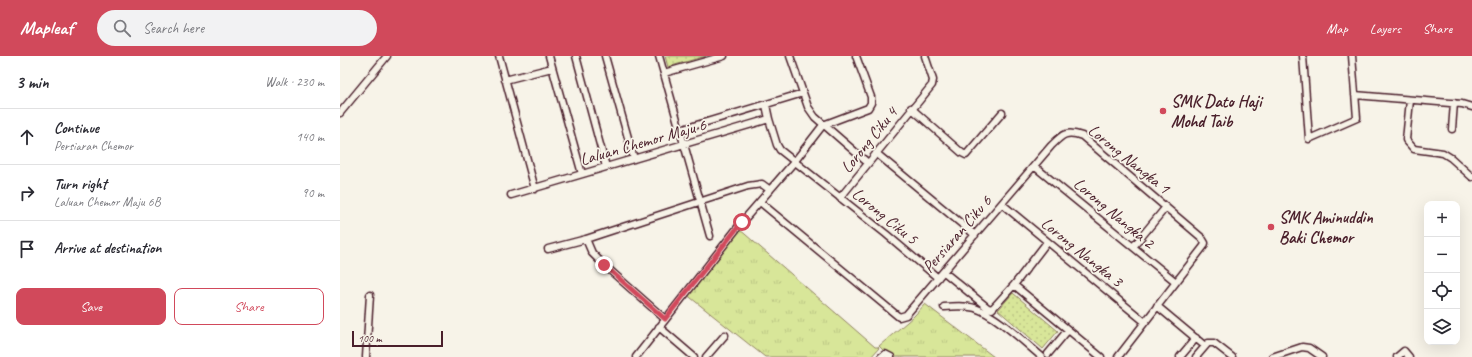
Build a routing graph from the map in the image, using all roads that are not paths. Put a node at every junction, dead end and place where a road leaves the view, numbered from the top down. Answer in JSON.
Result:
{"nodes":[{"id":1,"x":387,"y":56,"type":"edge"},
{"id":2,"x":499,"y":56,"type":"edge"},
{"id":3,"x":549,"y":56,"type":"edge"},
{"id":4,"x":576,"y":56,"type":"edge"},
{"id":5,"x":605,"y":56,"type":"edge"},
{"id":6,"x":659,"y":56,"type":"edge"},
{"id":7,"x":724,"y":56,"type":"edge"},
{"id":8,"x":790,"y":56,"type":"edge"},
{"id":9,"x":856,"y":56,"type":"edge"},
{"id":10,"x":925,"y":56,"type":"edge"},
{"id":11,"x":1303,"y":56,"type":"edge"},
{"id":12,"x":1352,"y":56,"type":"edge"},
{"id":13,"x":552,"y":68,"type":"junction"},
{"id":14,"x":664,"y":73,"type":"junction"},
{"id":15,"x":505,"y":80,"type":"junction"},
{"id":16,"x":803,"y":93,"type":"junction"},
{"id":17,"x":1355,"y":95,"type":"junction"},
{"id":18,"x":1410,"y":100,"type":"junction"},
{"id":19,"x":1454,"y":103,"type":"junction"},
{"id":20,"x":766,"y":105,"type":"junction"},
{"id":21,"x":1472,"y":107,"type":"edge"},
{"id":22,"x":911,"y":108,"type":"junction"},
{"id":23,"x":340,"y":113,"type":"edge"},
{"id":24,"x":1002,"y":113,"type":"dead end"},
{"id":25,"x":769,"y":120,"type":"junction"},
{"id":26,"x":823,"y":125,"type":"junction"},
{"id":27,"x":1452,"y":129,"type":"dead end"},
{"id":28,"x":680,"y":130,"type":"junction"},
{"id":29,"x":684,"y":144,"type":"junction"},
{"id":30,"x":876,"y":153,"type":"junction"},
{"id":31,"x":634,"y":159,"type":"junction"},
{"id":32,"x":795,"y":161,"type":"junction"},
{"id":33,"x":868,"y":163,"type":"junction"},
{"id":34,"x":1034,"y":166,"type":"junction"},
{"id":35,"x":606,"y":167,"type":"junction"},
{"id":36,"x":582,"y":174,"type":"junction"},
{"id":37,"x":1472,"y":177,"type":"edge"},
{"id":38,"x":535,"y":189,"type":"junction"},
{"id":39,"x":770,"y":190,"type":"junction"},
{"id":40,"x":511,"y":195,"type":"dead end"},
{"id":41,"x":840,"y":198,"type":"junction"},
{"id":42,"x":700,"y":201,"type":"junction"},
{"id":43,"x":760,"y":202,"type":"junction"},
{"id":44,"x":1002,"y":204,"type":"junction"},
{"id":45,"x":1166,"y":207,"type":"junction"},
{"id":46,"x":976,"y":234,"type":"junction"},
{"id":47,"x":710,"y":236,"type":"dead end"},
{"id":48,"x":586,"y":239,"type":"junction"},
{"id":49,"x":1047,"y":242,"type":"junction"},
{"id":50,"x":1133,"y":247,"type":"junction"},
{"id":51,"x":548,"y":249,"type":"dead end"},
{"id":52,"x":944,"y":272,"type":"junction"},
{"id":53,"x":938,"y":278,"type":"junction"},
{"id":54,"x":1176,"y":282,"type":"junction"},
{"id":55,"x":1014,"y":285,"type":"junction"},
{"id":56,"x":370,"y":295,"type":"dead end"},
{"id":57,"x":944,"y":306,"type":"dead end"},
{"id":58,"x":1157,"y":306,"type":"junction"},
{"id":59,"x":665,"y":319,"type":"junction"},
{"id":60,"x":1145,"y":322,"type":"junction"},
{"id":61,"x":659,"y":328,"type":"junction"},
{"id":62,"x":1068,"y":330,"type":"junction"},
{"id":63,"x":725,"y":335,"type":"dead end"},
{"id":64,"x":1196,"y":338,"type":"junction"},
{"id":65,"x":1206,"y":344,"type":"junction"},
{"id":66,"x":1045,"y":355,"type":"edge"},
{"id":67,"x":366,"y":357,"type":"edge"},
{"id":68,"x":636,"y":357,"type":"edge"},
{"id":69,"x":694,"y":357,"type":"edge"},
{"id":70,"x":706,"y":357,"type":"edge"},
{"id":71,"x":1101,"y":357,"type":"edge"},
{"id":72,"x":1118,"y":357,"type":"edge"},
{"id":73,"x":1180,"y":357,"type":"edge"},
{"id":74,"x":1196,"y":357,"type":"edge"},
{"id":75,"x":1232,"y":357,"type":"edge"},
{"id":76,"x":1272,"y":357,"type":"edge"},
{"id":77,"x":1322,"y":357,"type":"edge"},
{"id":78,"x":1397,"y":357,"type":"edge"},
{"id":79,"x":1410,"y":357,"type":"edge"}],
"edges":[{"from":1,"to":23,"type":"street"},
{"from":2,"to":15,"type":"street"},
{"from":3,"to":13,"type":"street"},
{"from":4,"to":35,"type":"street"},
{"from":5,"to":31,"type":"street"},
{"from":6,"to":14,"type":"street"},
{"from":7,"to":14,"type":"street"},
{"from":8,"to":16,"type":"street"},
{"from":9,"to":26,"type":"street"},
{"from":10,"to":22,"type":"street"},
{"from":11,"to":17,"type":"street"},
{"from":12,"to":17,"type":"street"},
{"from":13,"to":15,"type":"street"},
{"from":13,"to":36,"type":"street"},
{"from":14,"to":28,"type":"street"},
{"from":15,"to":38,"type":"street"},
{"from":16,"to":20,"type":"street"},
{"from":16,"to":26,"type":"street"},
{"from":17,"to":18,"type":"street"},
{"from":18,"to":19,"type":"street"},
{"from":18,"to":37,"type":"street"},
{"from":19,"to":21,"type":"street"},
{"from":19,"to":27,"type":"street"},
{"from":20,"to":25,"type":"street"},
{"from":20,"to":28,"type":"street"},
{"from":22,"to":24,"type":"street","name":"Lorong Ciku 4"},
{"from":22,"to":30,"type":"street","name":"Lorong Ciku 4"},
{"from":25,"to":29,"type":"street","name":"Laluan Chemor Maju 6"},
{"from":25,"to":32,"type":"street","name":"Lorong Ciku 5"},
{"from":26,"to":32,"type":"street"},
{"from":26,"to":33,"type":"street"},
{"from":28,"to":29,"type":"street"},
{"from":29,"to":31,"type":"street","name":"Laluan Chemor Maju 6"},
{"from":29,"to":42,"type":"street"},
{"from":30,"to":33,"type":"street","name":"Lorong Ciku 4"},
{"from":30,"to":46,"type":"street"},
{"from":31,"to":35,"type":"street","name":"Laluan Chemor Maju 6"},
{"from":32,"to":39,"type":"street"},
{"from":32,"to":41,"type":"street","name":"Lorong Ciku 5"},
{"from":33,"to":41,"type":"street","name":"Lorong Ciku 4"},
{"from":34,"to":44,"type":"street","name":"Persiaran Ciku 6"},
{"from":34,"to":45,"type":"street","name":"Lorong Nangka 1"},
{"from":34,"to":50,"type":"street","name":"Lorong Nangka 2"},
{"from":35,"to":36,"type":"street","name":"Laluan Chemor Maju 6"},
{"from":36,"to":38,"type":"street","name":"Laluan Chemor Maju 6"},
{"from":38,"to":40,"type":"street","name":"Laluan Chemor Maju 6"},
{"from":39,"to":42,"type":"street"},
{"from":39,"to":43,"type":"street"},
{"from":41,"to":53,"type":"street","name":"Lorong Ciku 5"},
{"from":42,"to":47,"type":"street"},
{"from":42,"to":48,"type":"street"},
{"from":43,"to":53,"type":"street","name":"Persiaran Ciku 6"},
{"from":43,"to":59,"type":"street"},
{"from":44,"to":46,"type":"street","name":"Persiaran Ciku 6"},
{"from":44,"to":49,"type":"street","name":"Lorong Nangka 3"},
{"from":45,"to":50,"type":"street"},
{"from":45,"to":54,"type":"street","name":"Lorong Nangka 1"},
{"from":46,"to":52,"type":"street","name":"Persiaran Ciku 6"},
{"from":48,"to":51,"type":"street"},
{"from":48,"to":59,"type":"street"},
{"from":49,"to":55,"type":"street"},
{"from":49,"to":60,"type":"street","name":"Lorong Nangka 3"},
{"from":50,"to":54,"type":"street","name":"Lorong Nangka 2"},
{"from":52,"to":53,"type":"street","name":"Persiaran Ciku 6"},
{"from":52,"to":55,"type":"street"},
{"from":54,"to":58,"type":"street"},
{"from":55,"to":62,"type":"street"},
{"from":56,"to":67,"type":"street"},
{"from":57,"to":66,"type":"street"},
{"from":58,"to":60,"type":"street"},
{"from":58,"to":64,"type":"street"},
{"from":59,"to":61,"type":"street"},
{"from":60,"to":72,"type":"street"},
{"from":61,"to":68,"type":"street"},
{"from":61,"to":69,"type":"street"},
{"from":62,"to":66,"type":"street"},
{"from":62,"to":71,"type":"street"},
{"from":63,"to":70,"type":"street"},
{"from":64,"to":65,"type":"street"},
{"from":64,"to":73,"type":"street"},
{"from":65,"to":74,"type":"street"},
{"from":65,"to":75,"type":"street"},
{"from":76,"to":77,"type":"street"},
{"from":78,"to":79,"type":"street"}]}
